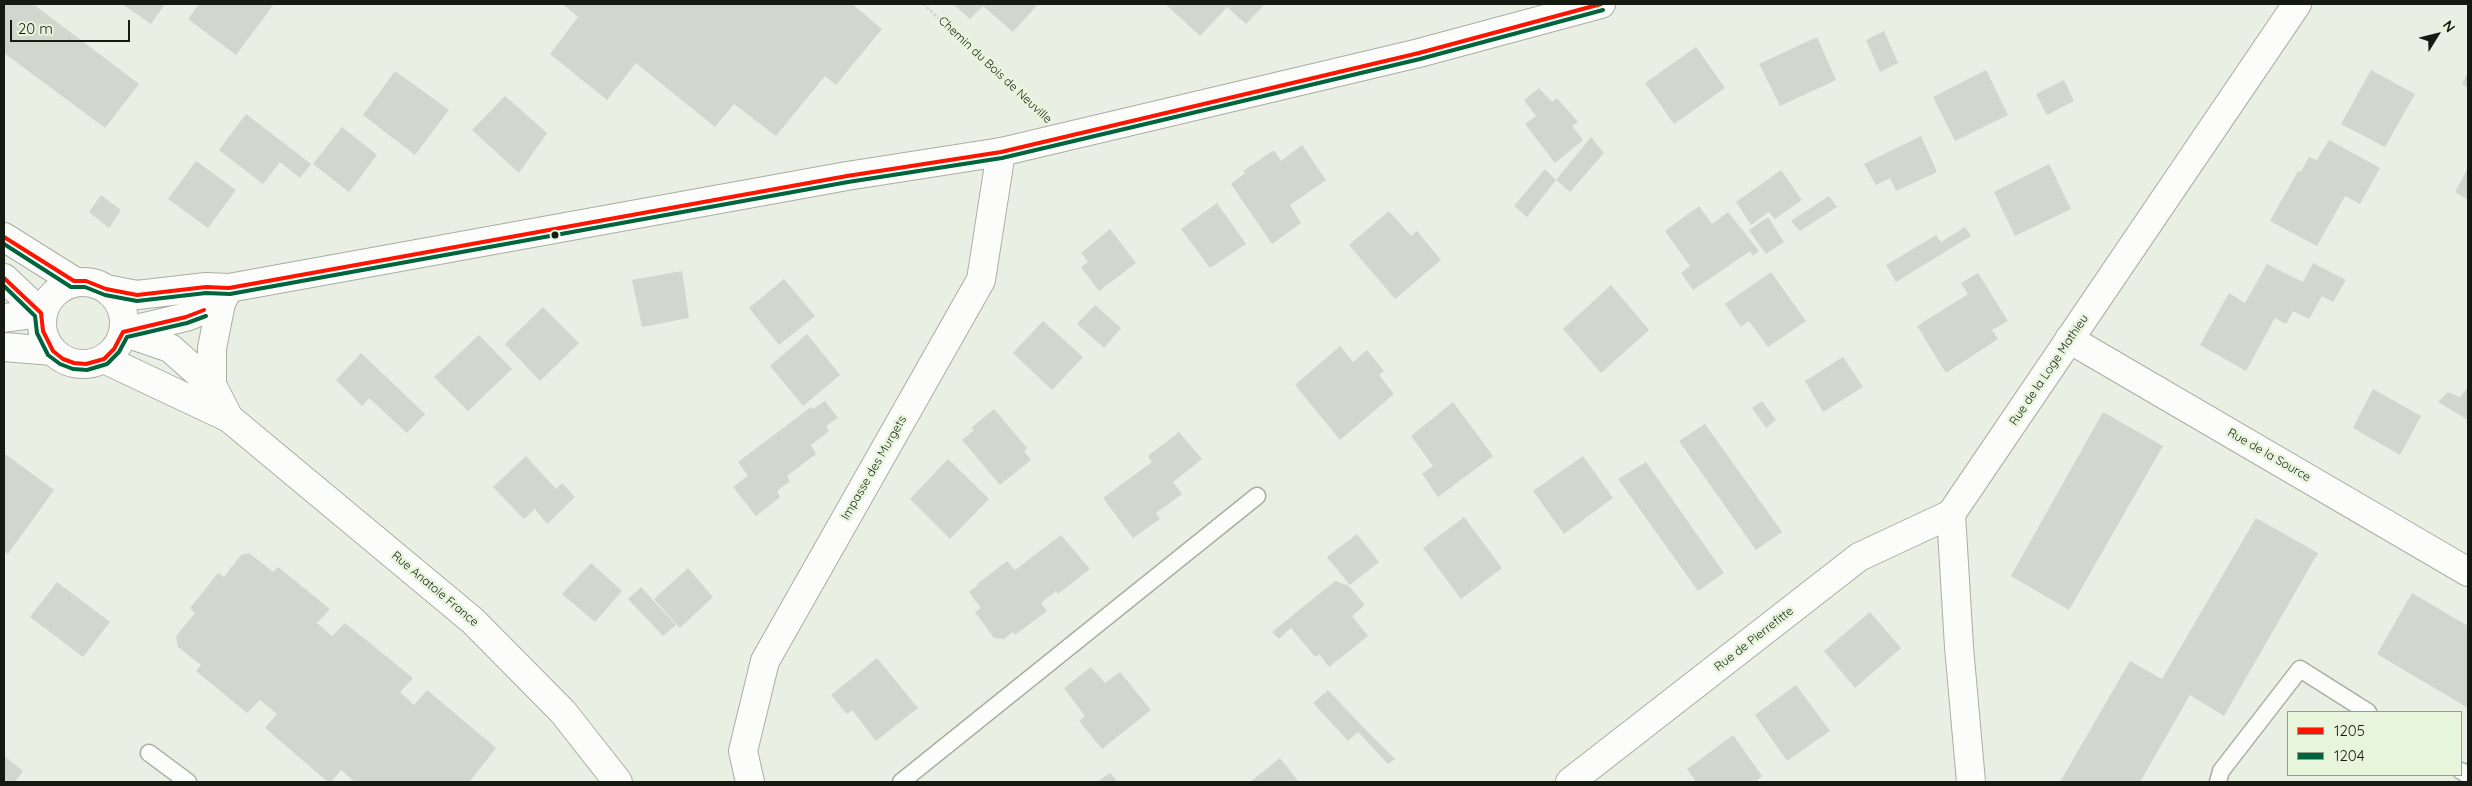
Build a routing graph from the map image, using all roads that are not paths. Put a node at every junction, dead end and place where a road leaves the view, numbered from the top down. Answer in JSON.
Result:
{"nodes":[{"id":1,"x":1601,"y":4,"type":"edge"},
{"id":2,"x":2297,"y":4,"type":"edge"},
{"id":3,"x":1001,"y":152,"type":"junction"},
{"id":4,"x":4,"y":238,"type":"edge"},
{"id":5,"x":4,"y":278,"type":"edge"},
{"id":6,"x":74,"y":281,"type":"junction"},
{"id":7,"x":106,"y":289,"type":"junction"},
{"id":8,"x":225,"y":296,"type":"junction"},
{"id":9,"x":41,"y":313,"type":"junction"},
{"id":10,"x":4,"y":318,"type":"edge"},
{"id":11,"x":123,"y":332,"type":"junction"},
{"id":12,"x":2069,"y":339,"type":"junction"},
{"id":13,"x":4,"y":347,"type":"edge"},
{"id":14,"x":53,"y":351,"type":"junction"},
{"id":15,"x":104,"y":359,"type":"junction"},
{"id":16,"x":212,"y":385,"type":"junction"},
{"id":17,"x":230,"y":418,"type":"junction"},
{"id":18,"x":1257,"y":496,"type":"dead end"},
{"id":19,"x":1951,"y":514,"type":"junction"},
{"id":20,"x":2468,"y":572,"type":"edge"},
{"id":21,"x":2366,"y":711,"type":"edge"},
{"id":22,"x":149,"y":753,"type":"dead end"},
{"id":23,"x":188,"y":782,"type":"edge"},
{"id":24,"x":618,"y":782,"type":"edge"},
{"id":25,"x":750,"y":782,"type":"edge"},
{"id":26,"x":901,"y":782,"type":"edge"},
{"id":27,"x":1570,"y":782,"type":"edge"},
{"id":28,"x":1971,"y":782,"type":"edge"},
{"id":29,"x":2218,"y":782,"type":"edge"}],
"edges":[{"from":1,"to":3,"type":"street"},
{"from":2,"to":12,"type":"street","name":"Rue de la Loge Mathieu"},
{"from":3,"to":8,"type":"street"},
{"from":3,"to":25,"type":"street","name":"Impasse des Murgets"},
{"from":4,"to":6,"type":"street"},
{"from":5,"to":9,"type":"street"},
{"from":6,"to":7,"type":"street"},
{"from":6,"to":9,"type":"street"},
{"from":7,"to":8,"type":"street"},
{"from":7,"to":11,"type":"street"},
{"from":8,"to":11,"type":"street"},
{"from":8,"to":16,"type":"street"},
{"from":9,"to":10,"type":"street"},
{"from":9,"to":14,"type":"street"},
{"from":11,"to":15,"type":"street"},
{"from":11,"to":16,"type":"street","name":"Rue Anatole France"},
{"from":12,"to":19,"type":"street","name":"Rue de la Loge Mathieu"},
{"from":12,"to":20,"type":"street","name":"Rue de la Source"},
{"from":13,"to":14,"type":"street"},
{"from":14,"to":15,"type":"street"},
{"from":15,"to":17,"type":"street","name":"Rue Anatole France"},
{"from":16,"to":17,"type":"street","name":"Rue Anatole France"},
{"from":17,"to":24,"type":"street","name":"Rue Anatole France"},
{"from":18,"to":26,"type":"lane"},
{"from":19,"to":27,"type":"street","name":"Rue de Pierrefitte"},
{"from":19,"to":28,"type":"street"},
{"from":21,"to":29,"type":"lane"},
{"from":22,"to":23,"type":"lane"}]}
